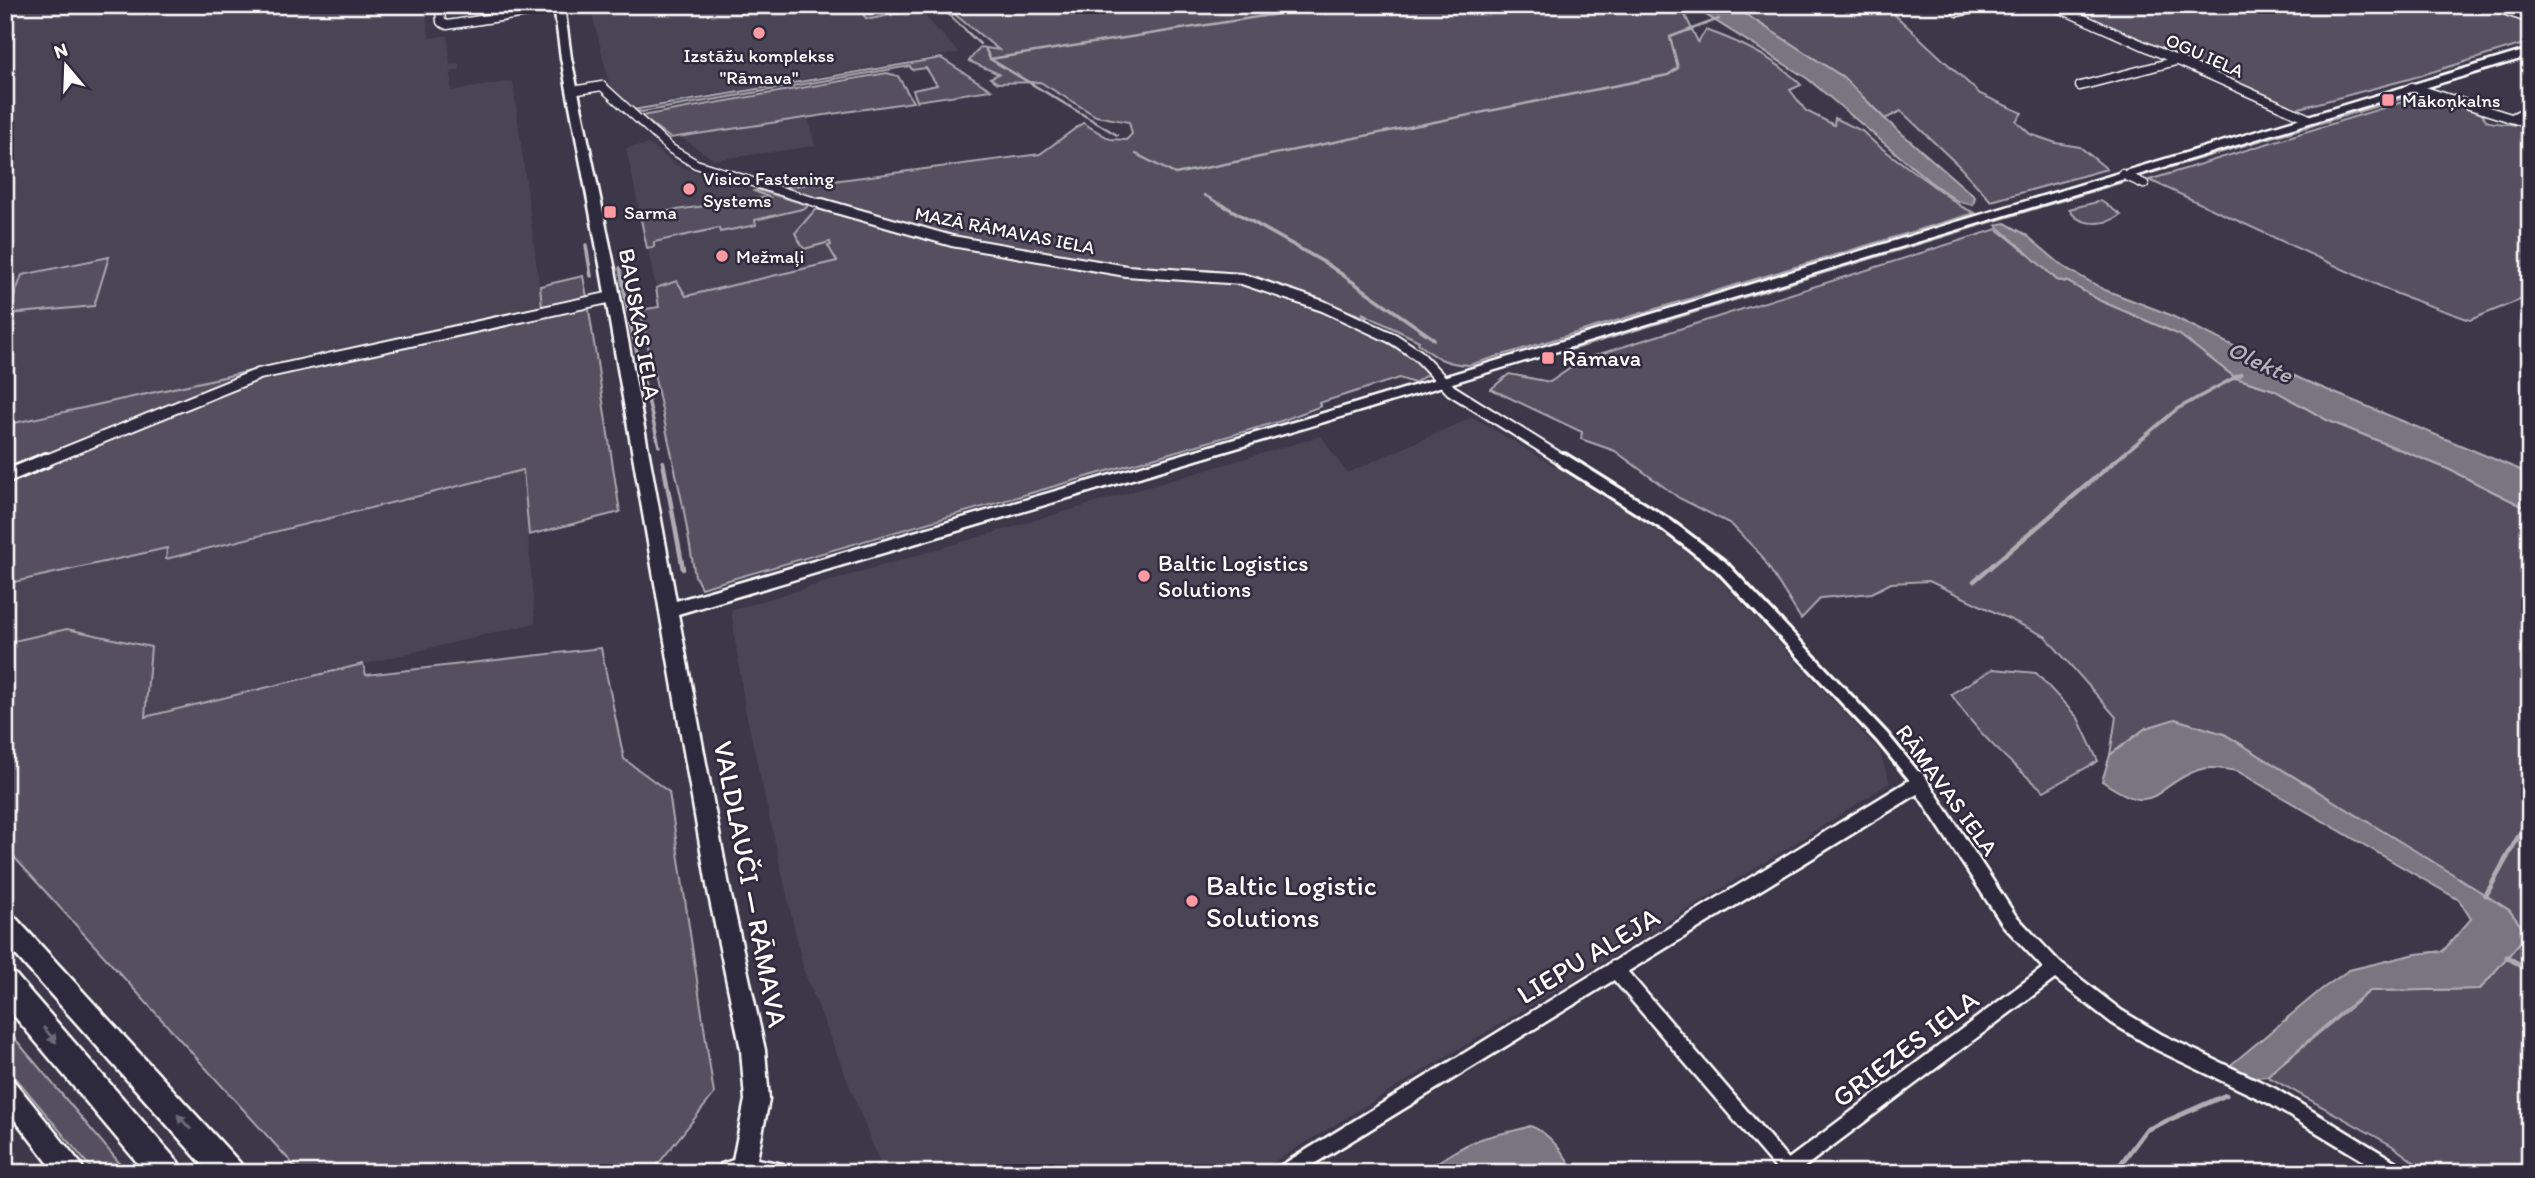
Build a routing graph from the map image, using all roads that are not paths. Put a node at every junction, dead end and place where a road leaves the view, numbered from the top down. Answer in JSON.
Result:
{"nodes":[{"id":1,"x":433,"y":5,"type":"edge"},
{"id":2,"x":1990,"y":5,"type":"edge"},
{"id":3,"x":2052,"y":5,"type":"edge"},
{"id":4,"x":2489,"y":5,"type":"edge"},
{"id":5,"x":559,"y":7,"type":"edge"},
{"id":6,"x":1957,"y":12,"type":"dead end"},
{"id":7,"x":2530,"y":19,"type":"edge"},
{"id":8,"x":2530,"y":52,"type":"edge"},
{"id":9,"x":2180,"y":60,"type":"junction"},
{"id":10,"x":2080,"y":86,"type":"dead end"},
{"id":11,"x":2412,"y":88,"type":"junction"},
{"id":12,"x":572,"y":91,"type":"junction"},
{"id":13,"x":2530,"y":109,"type":"edge"},
{"id":14,"x":2501,"y":115,"type":"junction"},
{"id":15,"x":2307,"y":118,"type":"junction"},
{"id":16,"x":2512,"y":118,"type":"junction"},
{"id":17,"x":2491,"y":122,"type":"dead end"},
{"id":18,"x":2530,"y":124,"type":"edge"},
{"id":19,"x":2122,"y":174,"type":"junction"},
{"id":20,"x":2144,"y":184,"type":"dead end"},
{"id":21,"x":612,"y":297,"type":"junction"},
{"id":22,"x":1442,"y":380,"type":"junction"},
{"id":23,"x":5,"y":477,"type":"edge"},
{"id":24,"x":669,"y":610,"type":"junction"},
{"id":25,"x":1920,"y":783,"type":"junction"},
{"id":26,"x":5,"y":923,"type":"edge"},
{"id":27,"x":1615,"y":969,"type":"junction"},
{"id":28,"x":2055,"y":969,"type":"junction"},
{"id":29,"x":5,"y":983,"type":"edge"},
{"id":30,"x":5,"y":1088,"type":"edge"},
{"id":31,"x":736,"y":1171,"type":"edge"},
{"id":32,"x":1788,"y":1171,"type":"edge"},
{"id":33,"x":72,"y":1173,"type":"edge"},
{"id":34,"x":167,"y":1173,"type":"edge"},
{"id":35,"x":230,"y":1173,"type":"edge"},
{"id":36,"x":774,"y":1173,"type":"edge"},
{"id":37,"x":1284,"y":1173,"type":"edge"},
{"id":38,"x":2399,"y":1173,"type":"edge"}],
"edges":[{"from":1,"to":5,"type":"street"},
{"from":2,"to":6,"type":"street"},
{"from":3,"to":9,"type":"street","name":"OGU IELA"},
{"from":4,"to":7,"type":"street"},
{"from":5,"to":12,"type":"main road","name":"BAUSKAS IELA"},
{"from":8,"to":11,"type":"main road"},
{"from":9,"to":10,"type":"street"},
{"from":9,"to":15,"type":"street","name":"OGU IELA"},
{"from":11,"to":14,"type":"street"},
{"from":11,"to":15,"type":"main road"},
{"from":12,"to":21,"type":"main road","name":"BAUSKAS IELA"},
{"from":12,"to":22,"type":"street","name":"MAZĀ RĀMAVAS IELA"},
{"from":13,"to":16,"type":"street"},
{"from":14,"to":16,"type":"street"},
{"from":14,"to":17,"type":"street"},
{"from":15,"to":19,"type":"main road"},
{"from":16,"to":18,"type":"street"},
{"from":19,"to":20,"type":"street"},
{"from":19,"to":22,"type":"main road"},
{"from":21,"to":23,"type":"street"},
{"from":21,"to":24,"type":"main road","name":"BAUSKAS IELA"},
{"from":22,"to":24,"type":"main road"},
{"from":22,"to":25,"type":"street","name":"RĀMAVAS IELA"},
{"from":24,"to":31,"type":"main road","name":"VALDLAUČI — RĀMAVA"},
{"from":25,"to":27,"type":"street","name":"LIEPU ALEJA"},
{"from":25,"to":28,"type":"street","name":"RĀMAVAS IELA"},
{"from":35,"to":26,"type":"highway","one_way":true},
{"from":27,"to":32,"type":"street","name":"GRIEZES IELA"},
{"from":27,"to":37,"type":"street","name":"LIEPU ALEJA"},
{"from":28,"to":32,"type":"street","name":"GRIEZES IELA"},
{"from":28,"to":38,"type":"street","name":"RĀMAVAS IELA"},
{"from":29,"to":34,"type":"highway","one_way":true},
{"from":30,"to":33,"type":"main road"},
{"from":31,"to":36,"type":"main road"}]}
